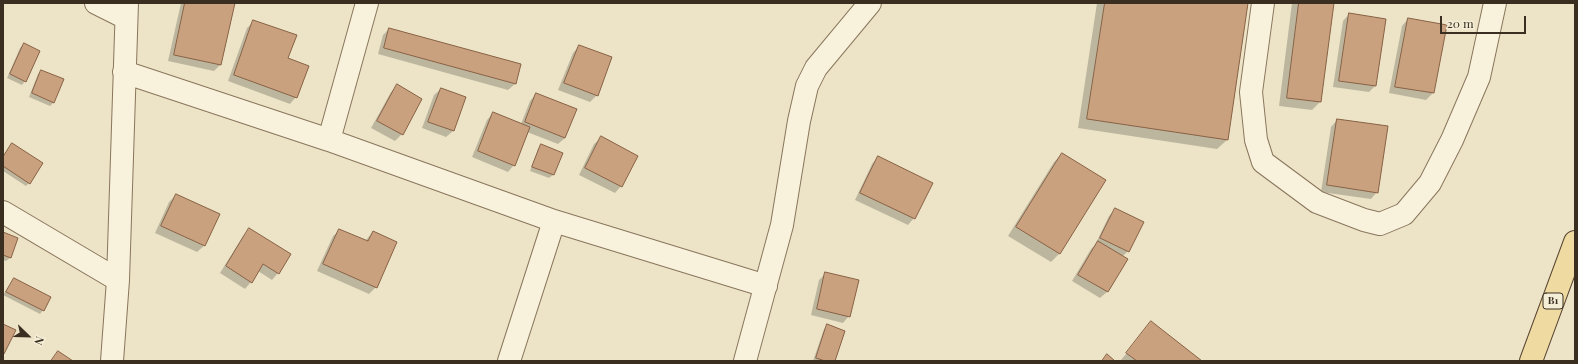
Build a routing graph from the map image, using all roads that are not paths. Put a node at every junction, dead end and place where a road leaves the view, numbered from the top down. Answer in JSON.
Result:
{"nodes":[{"id":1,"x":96,"y":3,"type":"edge"},
{"id":2,"x":367,"y":3,"type":"edge"},
{"id":3,"x":870,"y":3,"type":"edge"},
{"id":4,"x":1263,"y":3,"type":"edge"},
{"id":5,"x":1495,"y":3,"type":"edge"},
{"id":6,"x":126,"y":11,"type":"edge"},
{"id":7,"x":124,"y":72,"type":"junction"},
{"id":8,"x":329,"y":140,"type":"junction"},
{"id":9,"x":3,"y":212,"type":"edge"},
{"id":10,"x":554,"y":221,"type":"junction"},
{"id":11,"x":1575,"y":242,"type":"edge"},
{"id":12,"x":118,"y":280,"type":"junction"},
{"id":13,"x":766,"y":286,"type":"junction"},
{"id":14,"x":112,"y":361,"type":"edge"},
{"id":15,"x":509,"y":361,"type":"edge"},
{"id":16,"x":745,"y":361,"type":"edge"},
{"id":17,"x":1531,"y":361,"type":"edge"}],
"edges":[{"from":1,"to":6,"type":"street"},
{"from":2,"to":8,"type":"street"},
{"from":3,"to":13,"type":"street"},
{"from":4,"to":5,"type":"street"},
{"from":6,"to":7,"type":"street"},
{"from":7,"to":8,"type":"street"},
{"from":7,"to":12,"type":"street"},
{"from":8,"to":10,"type":"street"},
{"from":9,"to":12,"type":"street"},
{"from":10,"to":13,"type":"street"},
{"from":10,"to":15,"type":"street"},
{"from":11,"to":17,"type":"main road","number":"B1"},
{"from":12,"to":14,"type":"street"},
{"from":13,"to":16,"type":"street"}]}
